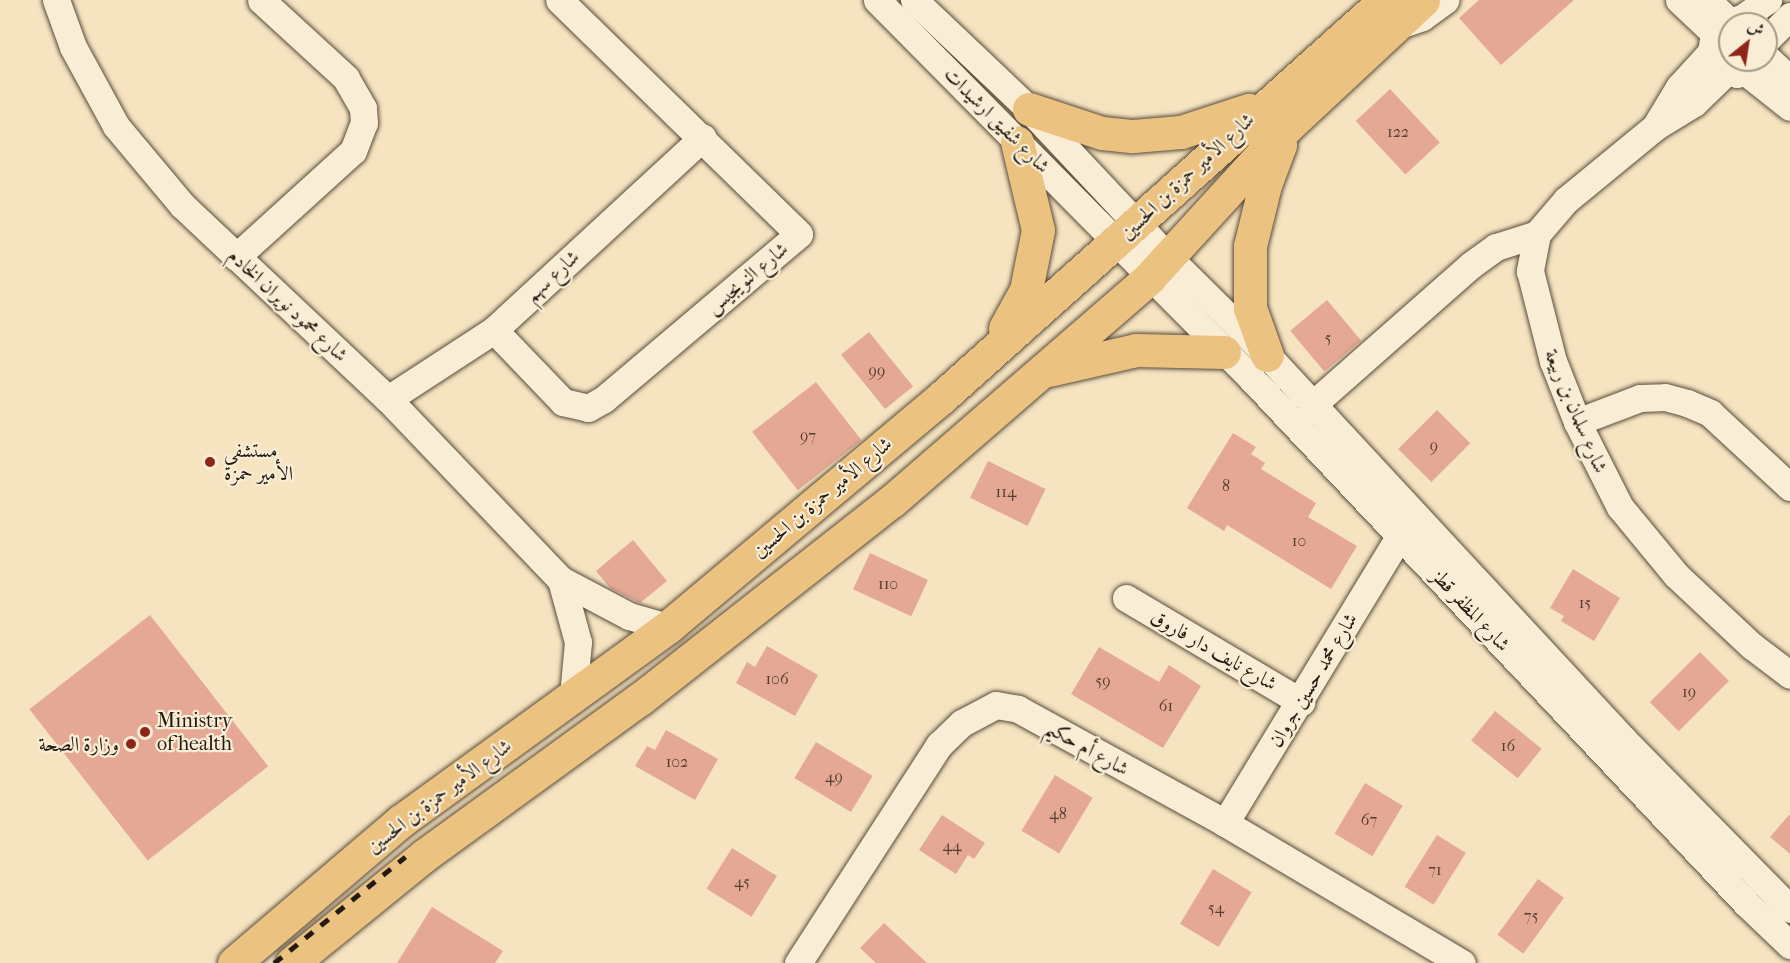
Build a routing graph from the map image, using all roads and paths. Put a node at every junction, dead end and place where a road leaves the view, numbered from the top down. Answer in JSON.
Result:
{"nodes":[{"id":1,"x":56,"y":0,"type":"edge"},
{"id":2,"x":261,"y":0,"type":"edge"},
{"id":3,"x":559,"y":0,"type":"edge"},
{"id":4,"x":877,"y":0,"type":"edge"},
{"id":5,"x":914,"y":0,"type":"edge"},
{"id":6,"x":1423,"y":0,"type":"edge"},
{"id":7,"x":1445,"y":0,"type":"edge"},
{"id":8,"x":1679,"y":0,"type":"edge"},
{"id":9,"x":1707,"y":0,"type":"edge"},
{"id":10,"x":1384,"y":8,"type":"edge"},
{"id":11,"x":1718,"y":15,"type":"edge"},
{"id":12,"x":1790,"y":16,"type":"edge"},
{"id":13,"x":1778,"y":28,"type":"edge"},
{"id":14,"x":1718,"y":29,"type":"edge"},
{"id":15,"x":1718,"y":60,"type":"edge"},
{"id":16,"x":1761,"y":72,"type":"edge"},
{"id":17,"x":1266,"y":103,"type":"junction"},
{"id":18,"x":1790,"y":107,"type":"edge"},
{"id":19,"x":1029,"y":109,"type":"junction"},
{"id":20,"x":1287,"y":127,"type":"junction"},
{"id":21,"x":703,"y":137,"type":"junction"},
{"id":22,"x":1017,"y":142,"type":"junction"},
{"id":23,"x":1125,"y":232,"type":"junction"},
{"id":24,"x":1537,"y":234,"type":"junction"},
{"id":25,"x":236,"y":257,"type":"junction"},
{"id":26,"x":1159,"y":268,"type":"junction"},
{"id":27,"x":494,"y":330,"type":"junction"},
{"id":28,"x":1224,"y":352,"type":"junction"},
{"id":29,"x":1266,"y":355,"type":"junction"},
{"id":30,"x":978,"y":363,"type":"junction"},
{"id":31,"x":1039,"y":373,"type":"junction"},
{"id":32,"x":388,"y":399,"type":"junction"},
{"id":33,"x":1311,"y":406,"type":"junction"},
{"id":34,"x":1577,"y":422,"type":"junction"},
{"id":35,"x":1790,"y":488,"type":"edge"},
{"id":36,"x":1400,"y":535,"type":"junction"},
{"id":37,"x":561,"y":580,"type":"junction"},
{"id":38,"x":1126,"y":598,"type":"dead end"},
{"id":39,"x":668,"y":627,"type":"junction"},
{"id":40,"x":1790,"y":675,"type":"edge"},
{"id":41,"x":573,"y":696,"type":"junction"},
{"id":42,"x":1302,"y":702,"type":"junction"},
{"id":43,"x":1225,"y":823,"type":"junction"},
{"id":44,"x":1790,"y":909,"type":"edge"},
{"id":45,"x":1781,"y":937,"type":"edge"},
{"id":46,"x":234,"y":963,"type":"edge"},
{"id":47,"x":292,"y":963,"type":"edge"},
{"id":48,"x":798,"y":963,"type":"edge"},
{"id":49,"x":1462,"y":963,"type":"edge"},
{"id":50,"x":1786,"y":963,"type":"edge"}],
"edges":[{"from":1,"to":25,"type":"street","name":"شارع محمود نويران الخادم"},
{"from":2,"to":25,"type":"street"},
{"from":3,"to":21,"type":"street","name":"شارع النويجيس"},
{"from":4,"to":22,"type":"street","name":"شارع شفيق ارشيدات"},
{"from":5,"to":19,"type":"street","name":"شارع شفيق ارشيدات"},
{"from":6,"to":10,"type":"main road","name":"شارع الأمير حمزة بن الحسين"},
{"from":7,"to":10,"type":"street"},
{"from":8,"to":14,"type":"street"},
{"from":9,"to":11,"type":"street"},
{"from":10,"to":17,"type":"main road","name":"شارع الأمير حمزة بن الحسين"},
{"from":10,"to":20,"type":"main road","name":"شارع الأمير حمزة بن الحسين"},
{"from":12,"to":13,"type":"street"},
{"from":15,"to":24,"type":"street","name":"شارع سلمان بن ربيعة"},
{"from":16,"to":18,"type":"street"},
{"from":17,"to":19,"type":"main road"},
{"from":17,"to":23,"type":"main road","name":"شارع الأمير حمزة بن الحسين"},
{"from":19,"to":23,"type":"street","name":"شارع شفيق ارشيدات"},
{"from":20,"to":26,"type":"main road","name":"شارع الأمير حمزة بن الحسين"},
{"from":20,"to":29,"type":"main road"},
{"from":21,"to":27,"type":"street","name":"شارع سهم"},
{"from":21,"to":27,"type":"street","name":"شارع النويجيس"},
{"from":22,"to":23,"type":"street","name":"شارع شفيق ارشيدات"},
{"from":22,"to":30,"type":"main road"},
{"from":23,"to":26,"type":"street"},
{"from":23,"to":30,"type":"main road","name":"شارع الأمير حمزة بن الحسين"},
{"from":24,"to":33,"type":"street"},
{"from":24,"to":34,"type":"street","name":"شارع سلمان بن ربيعة"},
{"from":25,"to":32,"type":"street","name":"شارع محمود نويران الخادم"},
{"from":26,"to":28,"type":"street","name":"شارع المظفر قطز"},
{"from":26,"to":29,"type":"street","name":"شارع المظفر قطز"},
{"from":26,"to":31,"type":"main road","name":"شارع الأمير حمزة بن الحسين"},
{"from":27,"to":32,"type":"street","name":"شارع سهم"},
{"from":28,"to":31,"type":"main road"},
{"from":28,"to":36,"type":"street","name":"شارع المظفر قطز"},
{"from":29,"to":33,"type":"street","name":"شارع المظفر قطز"},
{"from":30,"to":39,"type":"main road","name":"شارع الأمير حمزة بن الحسين"},
{"from":31,"to":47,"type":"main road","name":"شارع الأمير حمزة بن الحسين"},
{"from":32,"to":37,"type":"street","name":"شارع محمود نويران الخادم"},
{"from":33,"to":44,"type":"street","name":"شارع المظفر قطز"},
{"from":34,"to":35,"type":"street"},
{"from":34,"to":40,"type":"street","name":"شارع سلمان بن ربيعة"},
{"from":36,"to":42,"type":"street","name":"شارع محمد حسين جروان"},
{"from":36,"to":45,"type":"street","name":"شارع المظفر قطز"},
{"from":37,"to":39,"type":"street","name":"شارع محمود نويران الخادم"},
{"from":37,"to":41,"type":"street","name":"شارع محمود نويران الخادم"},
{"from":38,"to":42,"type":"street","name":"شارع نايف دار فاروق"},
{"from":39,"to":41,"type":"main road","name":"شارع الأمير حمزة بن الحسين"},
{"from":41,"to":46,"type":"main road","name":"شارع الأمير حمزة بن الحسين"},
{"from":42,"to":43,"type":"street","name":"شارع محمد حسين جروان"},
{"from":43,"to":48,"type":"street","name":"شارع أم حكيم"},
{"from":43,"to":49,"type":"street","name":"شارع أم حكيم"},
{"from":45,"to":50,"type":"street"}]}
